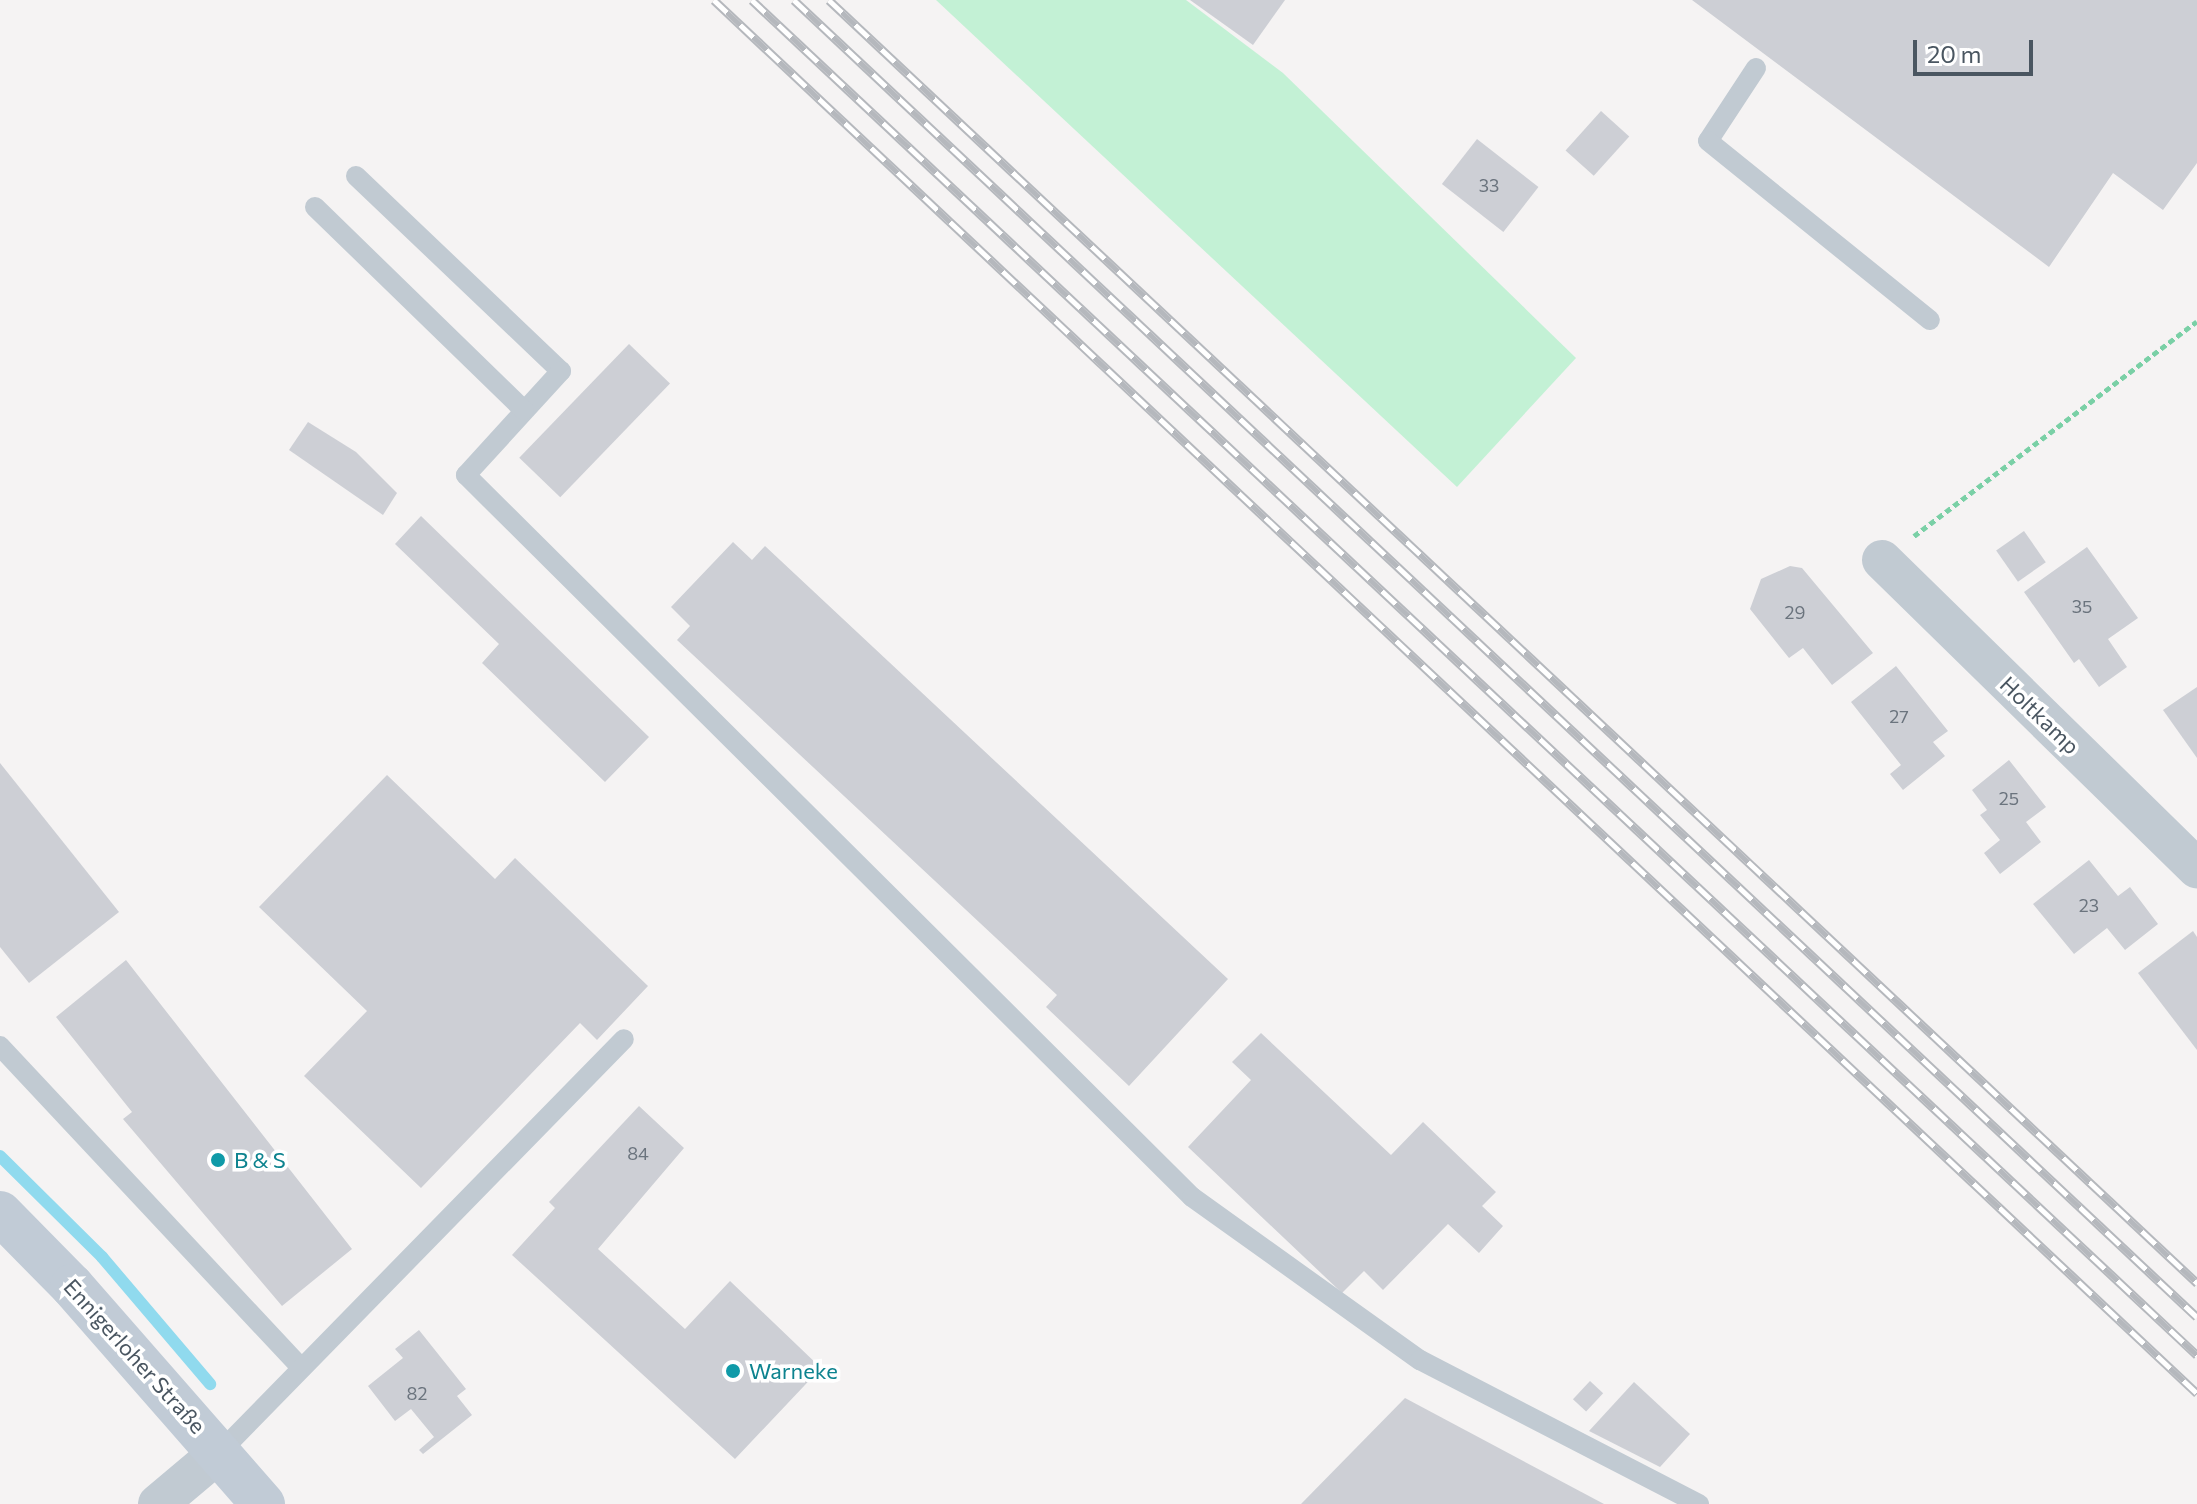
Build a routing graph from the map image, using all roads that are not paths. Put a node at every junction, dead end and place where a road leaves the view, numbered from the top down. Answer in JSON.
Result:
{"nodes":[{"id":1,"x":1756,"y":68,"type":"dead end"},
{"id":2,"x":356,"y":176,"type":"dead end"},
{"id":3,"x":315,"y":207,"type":"dead end"},
{"id":4,"x":1930,"y":320,"type":"dead end"},
{"id":5,"x":524,"y":410,"type":"junction"},
{"id":6,"x":1882,"y":560,"type":"road end"},
{"id":7,"x":2197,"y":869,"type":"edge"},
{"id":8,"x":624,"y":1039,"type":"dead end"},
{"id":9,"x":0,"y":1046,"type":"edge"},
{"id":10,"x":0,"y":1213,"type":"edge"},
{"id":11,"x":300,"y":1367,"type":"junction"},
{"id":12,"x":221,"y":1451,"type":"junction"},
{"id":13,"x":158,"y":1504,"type":"edge"},
{"id":14,"x":263,"y":1504,"type":"edge"},
{"id":15,"x":1699,"y":1504,"type":"edge"}],
"edges":[{"from":1,"to":4,"type":"lane"},
{"from":2,"to":5,"type":"lane"},
{"from":3,"to":5,"type":"lane"},
{"from":5,"to":15,"type":"lane"},
{"from":6,"to":7,"type":"street","name":"Holtkamp"},
{"from":8,"to":11,"type":"lane"},
{"from":9,"to":11,"type":"lane"},
{"from":10,"to":12,"type":"main road","name":"Ennigerloher Straße"},
{"from":11,"to":12,"type":"lane"},
{"from":12,"to":13,"type":"street"},
{"from":12,"to":14,"type":"main road","name":"Ennigerloher Straße"}]}
